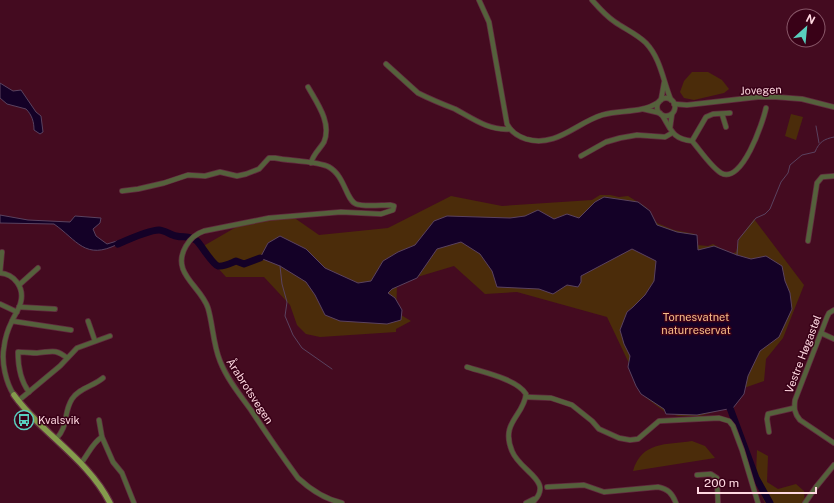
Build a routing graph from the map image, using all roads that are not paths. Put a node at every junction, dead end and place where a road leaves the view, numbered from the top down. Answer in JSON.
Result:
{"nodes":[{"id":1,"x":479,"y":0,"type":"edge"},
{"id":2,"x":592,"y":0,"type":"edge"},
{"id":3,"x":386,"y":64,"type":"dead end"},
{"id":4,"x":664,"y":82,"type":"junction"},
{"id":5,"x":308,"y":87,"type":"dead end"},
{"id":6,"x":660,"y":101,"type":"junction"},
{"id":7,"x":673,"y":107,"type":"junction"},
{"id":8,"x":834,"y":107,"type":"edge"},
{"id":9,"x":766,"y":108,"type":"dead end"},
{"id":10,"x":643,"y":109,"type":"junction"},
{"id":11,"x":730,"y":113,"type":"dead end"},
{"id":12,"x":661,"y":114,"type":"junction"},
{"id":13,"x":722,"y":114,"type":"junction"},
{"id":14,"x":726,"y":127,"type":"dead end"},
{"id":15,"x":510,"y":129,"type":"junction"},
{"id":16,"x":671,"y":130,"type":"junction"},
{"id":17,"x":692,"y":141,"type":"junction"},
{"id":18,"x":581,"y":156,"type":"dead end"},
{"id":19,"x":311,"y":163,"type":"junction"},
{"id":20,"x":834,"y":176,"type":"edge"},
{"id":21,"x":122,"y":191,"type":"dead end"},
{"id":22,"x":808,"y":241,"type":"dead end"},
{"id":23,"x":2,"y":252,"type":"dead end"},
{"id":24,"x":38,"y":268,"type":"dead end"},
{"id":25,"x":0,"y":273,"type":"edge"},
{"id":26,"x":19,"y":285,"type":"junction"},
{"id":27,"x":0,"y":304,"type":"edge"},
{"id":28,"x":19,"y":307,"type":"junction"},
{"id":29,"x":55,"y":309,"type":"dead end"},
{"id":30,"x":834,"y":310,"type":"edge"},
{"id":31,"x":17,"y":312,"type":"junction"},
{"id":32,"x":12,"y":321,"type":"junction"},
{"id":33,"x":88,"y":321,"type":"dead end"},
{"id":34,"x":71,"y":330,"type":"dead end"},
{"id":35,"x":821,"y":334,"type":"junction"},
{"id":36,"x":110,"y":336,"type":"dead end"},
{"id":37,"x":834,"y":339,"type":"edge"},
{"id":38,"x":95,"y":341,"type":"junction"},
{"id":39,"x":67,"y":358,"type":"junction"},
{"id":40,"x":467,"y":367,"type":"dead end"},
{"id":41,"x":103,"y":378,"type":"dead end"},
{"id":42,"x":29,"y":392,"type":"junction"},
{"id":43,"x":14,"y":395,"type":"joint"},
{"id":44,"x":526,"y":397,"type":"junction"},
{"id":45,"x":18,"y":402,"type":"junction"},
{"id":46,"x":794,"y":408,"type":"junction"},
{"id":47,"x":99,"y":420,"type":"dead end"},
{"id":48,"x":769,"y":432,"type":"dead end"},
{"id":49,"x":834,"y":434,"type":"edge"},
{"id":50,"x":102,"y":437,"type":"junction"},
{"id":51,"x":56,"y":439,"type":"junction"},
{"id":52,"x":832,"y":441,"type":"edge"},
{"id":53,"x":81,"y":463,"type":"junction"},
{"id":54,"x":834,"y":465,"type":"edge"},
{"id":55,"x":697,"y":475,"type":"dead end"},
{"id":56,"x":547,"y":487,"type":"dead end"},
{"id":57,"x":537,"y":498,"type":"junction"},
{"id":58,"x":110,"y":503,"type":"edge"},
{"id":59,"x":134,"y":503,"type":"edge"},
{"id":60,"x":342,"y":503,"type":"edge"},
{"id":61,"x":526,"y":503,"type":"edge"},
{"id":62,"x":532,"y":503,"type":"edge"},
{"id":63,"x":676,"y":503,"type":"edge"},
{"id":64,"x":718,"y":503,"type":"edge"},
{"id":65,"x":758,"y":503,"type":"edge"},
{"id":66,"x":805,"y":503,"type":"edge"}],
"edges":[{"from":1,"to":15,"type":"street"},
{"from":2,"to":4,"type":"street"},
{"from":3,"to":15,"type":"street"},
{"from":4,"to":6,"type":"street"},
{"from":4,"to":7,"type":"street"},
{"from":5,"to":19,"type":"street"},
{"from":6,"to":7,"type":"street"},
{"from":6,"to":10,"type":"street"},
{"from":6,"to":12,"type":"street"},
{"from":7,"to":8,"type":"street","name":"Jovegen"},
{"from":7,"to":12,"type":"street"},
{"from":7,"to":16,"type":"street"},
{"from":9,"to":17,"type":"street"},
{"from":10,"to":12,"type":"street"},
{"from":10,"to":15,"type":"street"},
{"from":11,"to":13,"type":"street"},
{"from":12,"to":16,"type":"street"},
{"from":13,"to":14,"type":"street"},
{"from":13,"to":17,"type":"street"},
{"from":16,"to":17,"type":"street"},
{"from":16,"to":18,"type":"street"},
{"from":19,"to":21,"type":"street"},
{"from":19,"to":60,"type":"street","name":"Årabrotsvegen"},
{"from":20,"to":22,"type":"street"},
{"from":23,"to":25,"type":"street"},
{"from":24,"to":26,"type":"street"},
{"from":25,"to":26,"type":"street"},
{"from":26,"to":28,"type":"street"},
{"from":27,"to":31,"type":"street"},
{"from":28,"to":29,"type":"street"},
{"from":28,"to":31,"type":"street"},
{"from":30,"to":35,"type":"street","name":"Vestre Høgastøl"},
{"from":31,"to":32,"type":"street"},
{"from":32,"to":34,"type":"street"},
{"from":32,"to":43,"type":"street"},
{"from":33,"to":38,"type":"street"},
{"from":35,"to":37,"type":"street"},
{"from":35,"to":46,"type":"street","name":"Vestre Høgastøl"},
{"from":36,"to":38,"type":"street"},
{"from":38,"to":39,"type":"street"},
{"from":39,"to":42,"type":"street"},
{"from":39,"to":42,"type":"street"},
{"from":40,"to":44,"type":"street"},
{"from":41,"to":51,"type":"street"},
{"from":42,"to":45,"type":"street"},
{"from":43,"to":45,"type":"main road"},
{"from":44,"to":57,"type":"street"},
{"from":44,"to":65,"type":"street"},
{"from":45,"to":51,"type":"main road"},
{"from":46,"to":48,"type":"street","name":"Vestre Høgastøl"},
{"from":46,"to":52,"type":"street","name":"Vestre Høgastøl"},
{"from":47,"to":50,"type":"street"},
{"from":49,"to":52,"type":"street"},
{"from":50,"to":53,"type":"street"},
{"from":50,"to":59,"type":"street"},
{"from":51,"to":53,"type":"main road"},
{"from":53,"to":58,"type":"main road"},
{"from":54,"to":66,"type":"street"},
{"from":55,"to":64,"type":"street"},
{"from":56,"to":63,"type":"street"},
{"from":57,"to":61,"type":"street"},
{"from":57,"to":62,"type":"street"}]}
